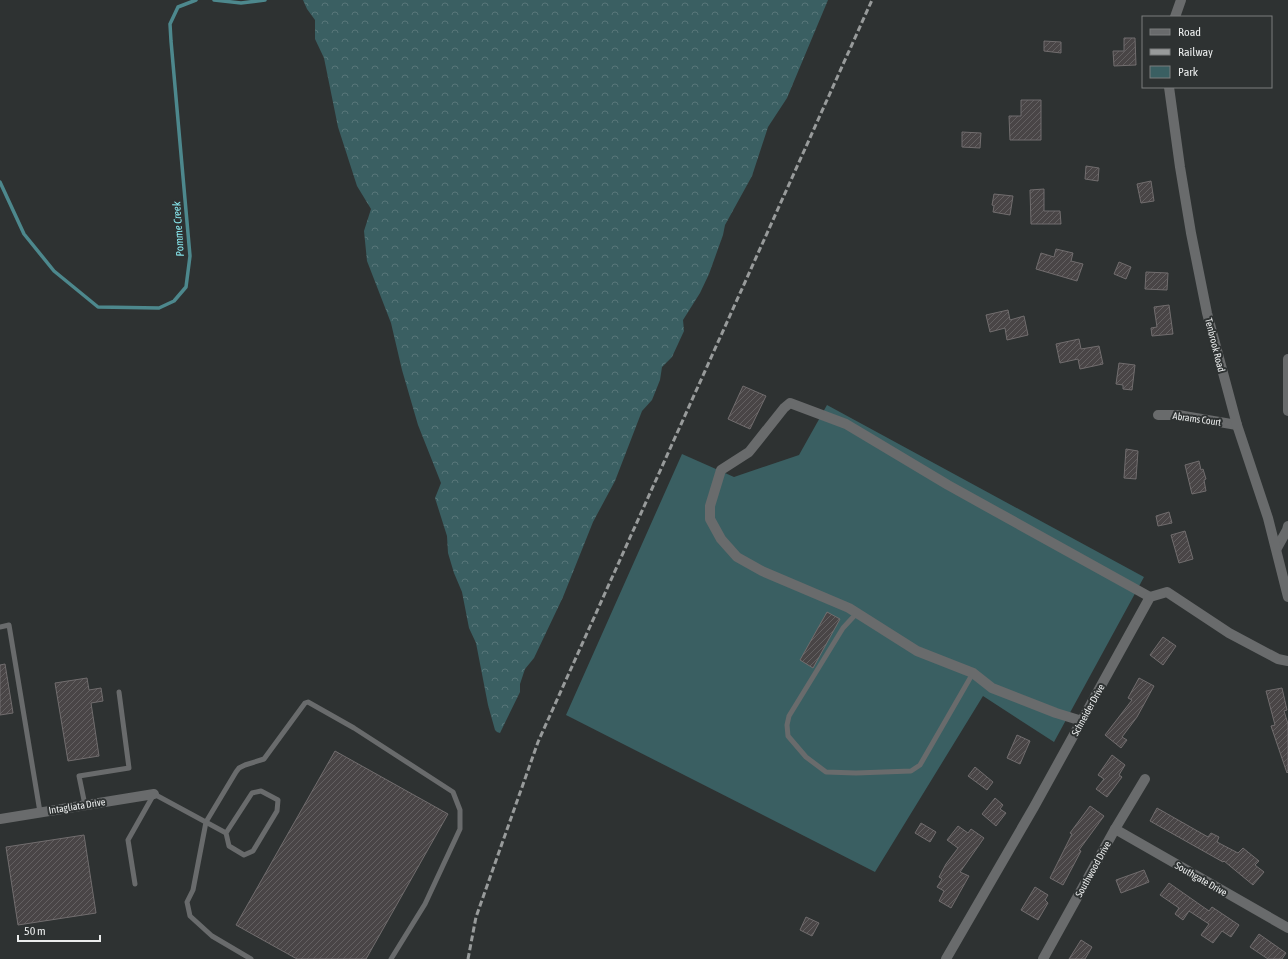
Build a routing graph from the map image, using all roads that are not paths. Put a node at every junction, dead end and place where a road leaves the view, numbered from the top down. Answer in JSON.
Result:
{"nodes":[{"id":1,"x":1181,"y":0,"type":"edge"},
{"id":2,"x":1175,"y":16,"type":"edge"},
{"id":3,"x":1169,"y":88,"type":"edge"},
{"id":4,"x":1288,"y":359,"type":"edge"},
{"id":5,"x":1288,"y":412,"type":"edge"},
{"id":6,"x":1158,"y":415,"type":"dead end"},
{"id":7,"x":1237,"y":425,"type":"junction"},
{"id":8,"x":1288,"y":526,"type":"edge"},
{"id":9,"x":1277,"y":548,"type":"junction"},
{"id":10,"x":1150,"y":597,"type":"junction"},
{"id":11,"x":1288,"y":597,"type":"edge"},
{"id":12,"x":856,"y":614,"type":"junction"},
{"id":13,"x":0,"y":627,"type":"edge"},
{"id":14,"x":1288,"y":661,"type":"edge"},
{"id":15,"x":973,"y":673,"type":"junction"},
{"id":16,"x":119,"y":692,"type":"dead end"},
{"id":17,"x":1082,"y":720,"type":"junction"},
{"id":18,"x":1145,"y":779,"type":"dead end"},
{"id":19,"x":154,"y":794,"type":"junction"},
{"id":20,"x":85,"y":805,"type":"junction"},
{"id":21,"x":40,"y":812,"type":"junction"},
{"id":22,"x":0,"y":819,"type":"edge"},
{"id":23,"x":206,"y":822,"type":"junction"},
{"id":24,"x":1115,"y":829,"type":"junction"},
{"id":25,"x":226,"y":833,"type":"junction"},
{"id":26,"x":135,"y":884,"type":"dead end"},
{"id":27,"x":1288,"y":928,"type":"edge"},
{"id":28,"x":251,"y":959,"type":"edge"},
{"id":29,"x":391,"y":959,"type":"edge"},
{"id":30,"x":946,"y":959,"type":"edge"},
{"id":31,"x":1043,"y":959,"type":"edge"}],
"edges":[{"from":1,"to":2,"type":"street"},
{"from":3,"to":7,"type":"street","name":"Tenbrook Road"},
{"from":4,"to":5,"type":"street"},
{"from":6,"to":7,"type":"street","name":"Abrams Court"},
{"from":7,"to":9,"type":"street","name":"Tenbrook Road"},
{"from":8,"to":9,"type":"street"},
{"from":9,"to":11,"type":"street","name":"Tenbrook Road"},
{"from":10,"to":12,"type":"street"},
{"from":10,"to":14,"type":"street"},
{"from":10,"to":17,"type":"street","name":"Schneider Drive"},
{"from":12,"to":15,"type":"street"},
{"from":12,"to":15,"type":"lane"},
{"from":13,"to":21,"type":"lane"},
{"from":15,"to":17,"type":"street"},
{"from":16,"to":20,"type":"lane"},
{"from":17,"to":30,"type":"street","name":"Schneider Drive"},
{"from":18,"to":24,"type":"street","name":"Southwood Drive"},
{"from":19,"to":20,"type":"street","name":"Intagliata Drive"},
{"from":19,"to":23,"type":"lane"},
{"from":19,"to":26,"type":"lane"},
{"from":20,"to":21,"type":"street","name":"Intagliata Drive"},
{"from":21,"to":22,"type":"street","name":"Intagliata Drive"},
{"from":23,"to":25,"type":"lane"},
{"from":23,"to":28,"type":"lane"},
{"from":23,"to":29,"type":"lane"},
{"from":24,"to":27,"type":"street","name":"Southgate Drive"},
{"from":24,"to":31,"type":"street","name":"Southwood Drive"},
{"from":25,"to":25,"type":"lane"}]}
